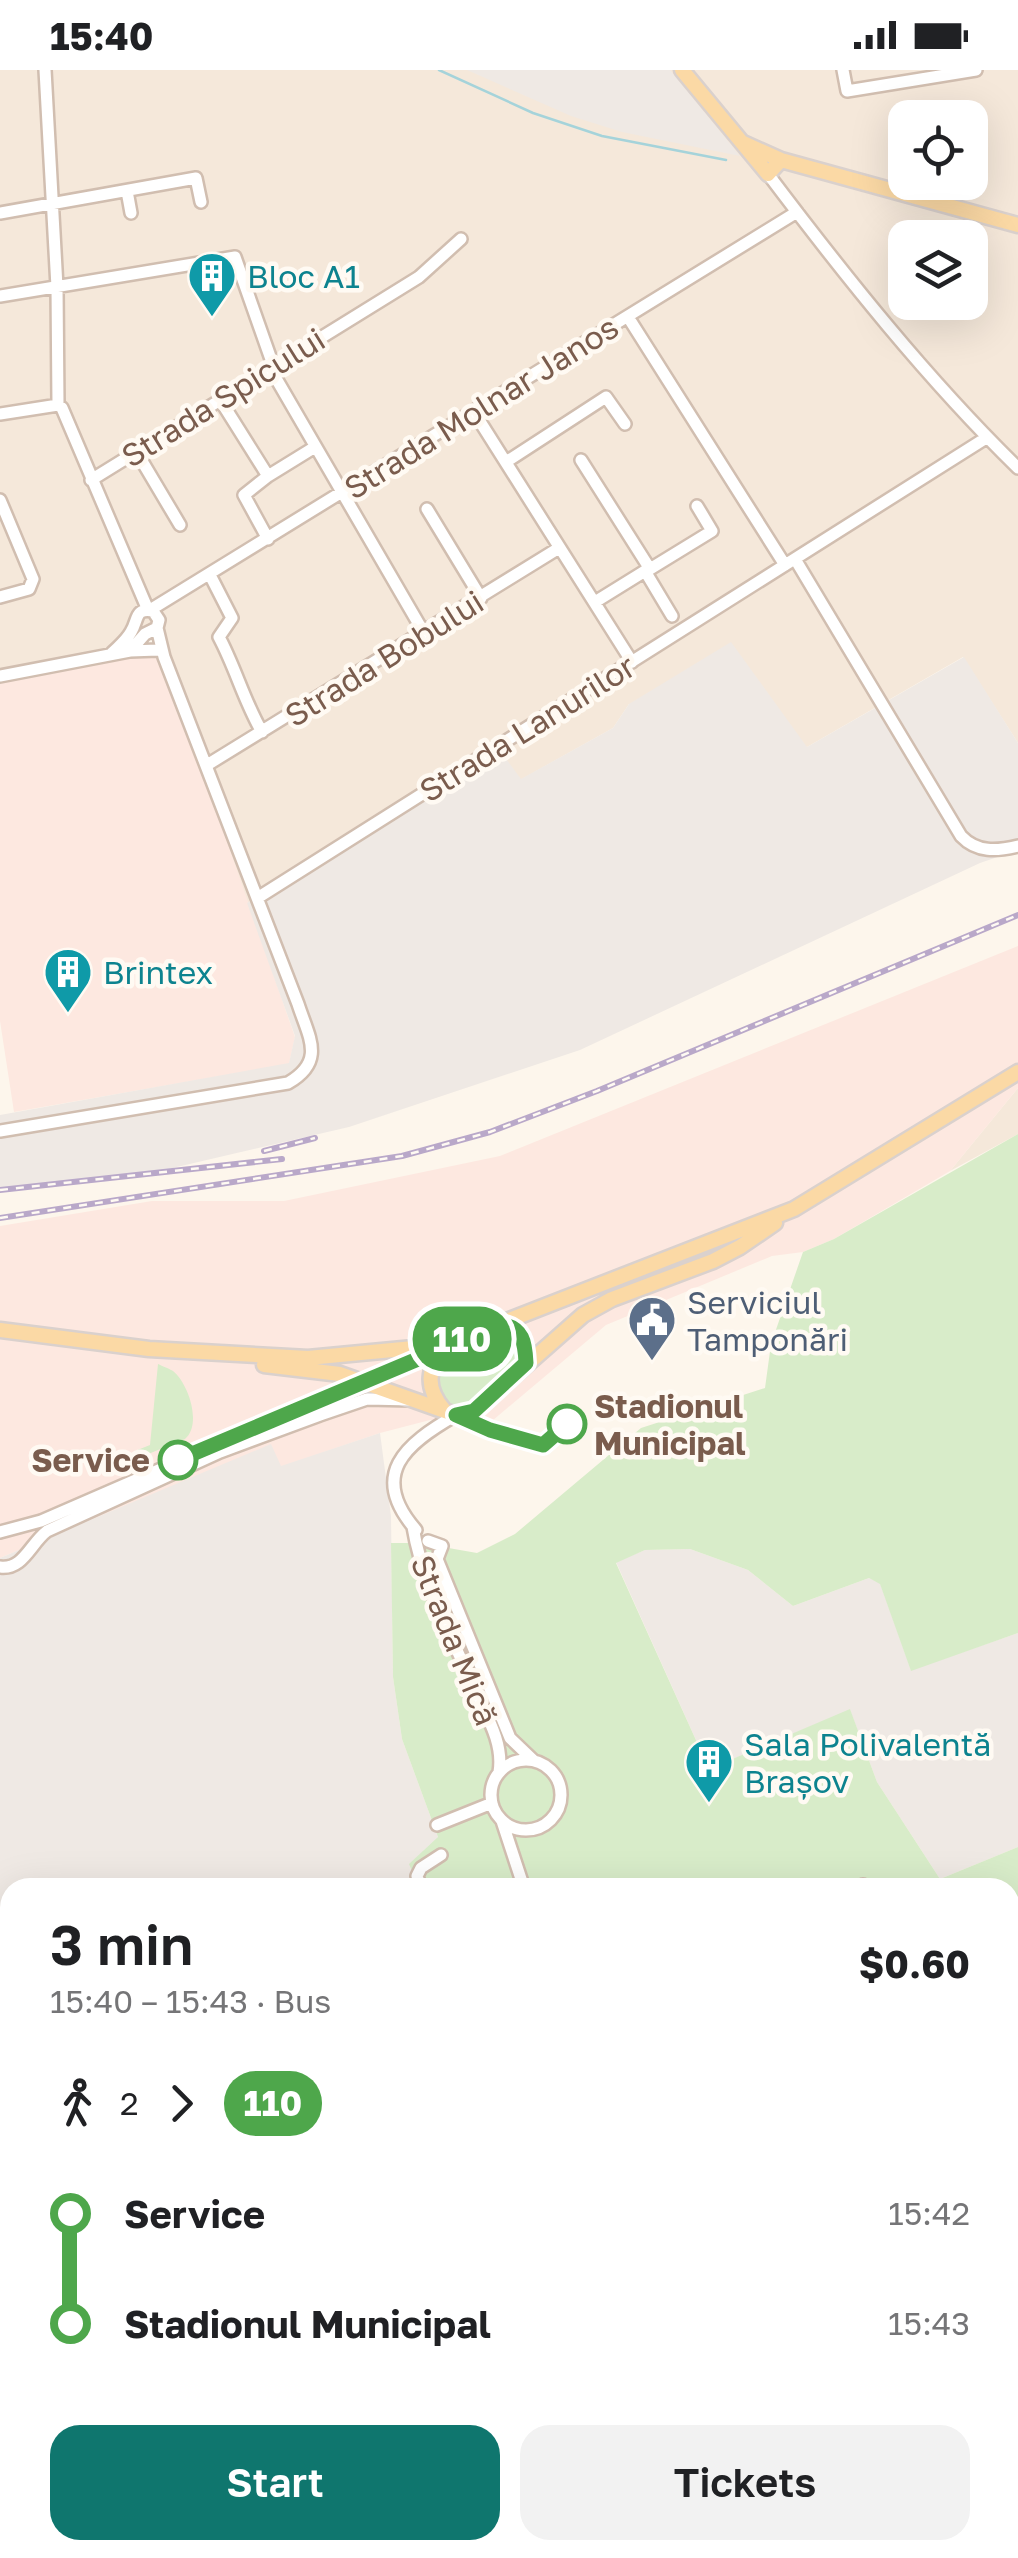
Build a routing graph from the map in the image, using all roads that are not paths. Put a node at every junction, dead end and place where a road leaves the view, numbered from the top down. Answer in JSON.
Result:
{"nodes":[{"id":1,"x":45,"y":70,"type":"edge"},
{"id":2,"x":682,"y":70,"type":"edge"},
{"id":3,"x":843,"y":70,"type":"edge"},
{"id":4,"x":976,"y":70,"type":"edge"},
{"id":5,"x":743,"y":143,"type":"junction"},
{"id":6,"x":781,"y":160,"type":"junction"},
{"id":7,"x":768,"y":174,"type":"junction"},
{"id":8,"x":127,"y":191,"type":"junction"},
{"id":9,"x":200,"y":202,"type":"dead end"},
{"id":10,"x":54,"y":204,"type":"junction"},
{"id":11,"x":797,"y":212,"type":"junction"},
{"id":12,"x":0,"y":213,"type":"edge"},
{"id":13,"x":131,"y":213,"type":"dead end"},
{"id":14,"x":1018,"y":226,"type":"edge"},
{"id":15,"x":460,"y":239,"type":"dead end"},
{"id":16,"x":57,"y":287,"type":"junction"},
{"id":17,"x":0,"y":296,"type":"edge"},
{"id":18,"x":628,"y":316,"type":"junction"},
{"id":19,"x":272,"y":366,"type":"junction"},
{"id":20,"x":219,"y":398,"type":"junction"},
{"id":21,"x":58,"y":405,"type":"junction"},
{"id":22,"x":474,"y":412,"type":"junction"},
{"id":23,"x":0,"y":414,"type":"edge"},
{"id":24,"x":625,"y":424,"type":"dead end"},
{"id":25,"x":986,"y":438,"type":"junction"},
{"id":26,"x":315,"y":447,"type":"junction"},
{"id":27,"x":136,"y":451,"type":"junction"},
{"id":28,"x":581,"y":460,"type":"dead end"},
{"id":29,"x":506,"y":462,"type":"junction"},
{"id":30,"x":1018,"y":468,"type":"edge"},
{"id":31,"x":268,"y":476,"type":"junction"},
{"id":32,"x":91,"y":480,"type":"junction"},
{"id":33,"x":341,"y":494,"type":"junction"},
{"id":34,"x":0,"y":500,"type":"edge"},
{"id":35,"x":697,"y":506,"type":"dead end"},
{"id":36,"x":427,"y":509,"type":"dead end"},
{"id":37,"x":180,"y":526,"type":"dead end"},
{"id":38,"x":268,"y":539,"type":"junction"},
{"id":39,"x":559,"y":548,"type":"junction"},
{"id":40,"x":790,"y":562,"type":"junction"},
{"id":41,"x":647,"y":570,"type":"junction"},
{"id":42,"x":210,"y":575,"type":"junction"},
{"id":43,"x":0,"y":597,"type":"edge"},
{"id":44,"x":481,"y":598,"type":"junction"},
{"id":45,"x":595,"y":602,"type":"junction"},
{"id":46,"x":672,"y":616,"type":"dead end"},
{"id":47,"x":147,"y":619,"type":"junction"},
{"id":48,"x":424,"y":633,"type":"junction"},
{"id":49,"x":130,"y":651,"type":"junction"},
{"id":50,"x":161,"y":654,"type":"junction"},
{"id":51,"x":108,"y":656,"type":"junction"},
{"id":52,"x":632,"y":662,"type":"junction"},
{"id":53,"x":0,"y":676,"type":"edge"},
{"id":54,"x":262,"y":732,"type":"junction"},
{"id":55,"x":207,"y":765,"type":"junction"},
{"id":56,"x":1018,"y":846,"type":"edge"},
{"id":57,"x":259,"y":896,"type":"junction"},
{"id":58,"x":1018,"y":1072,"type":"edge"},
{"id":59,"x":0,"y":1132,"type":"edge"},
{"id":60,"x":794,"y":1209,"type":"junction"},
{"id":61,"x":501,"y":1324,"type":"junction"},
{"id":62,"x":0,"y":1330,"type":"edge"},
{"id":63,"x":446,"y":1345,"type":"junction"},
{"id":64,"x":180,"y":1352,"type":"junction"},
{"id":65,"x":526,"y":1363,"type":"junction"},
{"id":66,"x":366,"y":1382,"type":"junction"},
{"id":67,"x":417,"y":1400,"type":"junction"},
{"id":68,"x":450,"y":1413,"type":"junction"},
{"id":69,"x":413,"y":1527,"type":"junction"},
{"id":70,"x":4,"y":1531,"type":"edge"},
{"id":71,"x":428,"y":1541,"type":"junction"},
{"id":72,"x":25,"y":1554,"type":"junction"},
{"id":73,"x":437,"y":1559,"type":"junction"},
{"id":74,"x":0,"y":1567,"type":"edge"},
{"id":75,"x":533,"y":1760,"type":"junction"},
{"id":76,"x":500,"y":1772,"type":"junction"},
{"id":77,"x":492,"y":1803,"type":"junction"},
{"id":78,"x":501,"y":1818,"type":"junction"},
{"id":79,"x":437,"y":1825,"type":"dead end"},
{"id":80,"x":514,"y":1828,"type":"junction"},
{"id":81,"x":508,"y":1846,"type":"junction"},
{"id":82,"x":442,"y":1855,"type":"dead end"},
{"id":83,"x":418,"y":1878,"type":"edge"},
{"id":84,"x":520,"y":1878,"type":"edge"}],
"edges":[{"from":1,"to":10,"type":"street"},
{"from":2,"to":5,"type":"main road"},
{"from":3,"to":4,"type":"street"},
{"from":5,"to":6,"type":"main road"},
{"from":5,"to":7,"type":"main road"},
{"from":6,"to":7,"type":"main road"},
{"from":6,"to":14,"type":"main road"},
{"from":7,"to":11,"type":"street"},
{"from":8,"to":9,"type":"street"},
{"from":8,"to":10,"type":"street"},
{"from":8,"to":13,"type":"street"},
{"from":10,"to":12,"type":"street"},
{"from":10,"to":16,"type":"street"},
{"from":11,"to":18,"type":"street","name":"Strada Molnar Janos"},
{"from":11,"to":25,"type":"street"},
{"from":15,"to":19,"type":"street","name":"Strada Spicului"},
{"from":16,"to":17,"type":"street"},
{"from":16,"to":19,"type":"street"},
{"from":16,"to":21,"type":"street"},
{"from":18,"to":22,"type":"street","name":"Strada Molnar Janos"},
{"from":18,"to":40,"type":"street"},
{"from":19,"to":20,"type":"street","name":"Strada Spicului"},
{"from":19,"to":26,"type":"street"},
{"from":20,"to":27,"type":"street","name":"Strada Spicului"},
{"from":20,"to":31,"type":"street"},
{"from":21,"to":23,"type":"street"},
{"from":21,"to":32,"type":"street"},
{"from":22,"to":29,"type":"street"},
{"from":22,"to":33,"type":"street","name":"Strada Molnar Janos"},
{"from":24,"to":29,"type":"street"},
{"from":25,"to":30,"type":"street"},
{"from":25,"to":40,"type":"street","name":"Strada Lanurilor"},
{"from":26,"to":31,"type":"street"},
{"from":26,"to":33,"type":"street"},
{"from":27,"to":32,"type":"street","name":"Strada Spicului"},
{"from":27,"to":37,"type":"street"},
{"from":28,"to":41,"type":"street"},
{"from":29,"to":39,"type":"street"},
{"from":31,"to":38,"type":"street"},
{"from":32,"to":47,"type":"street","name":"Strada Spicului"},
{"from":33,"to":38,"type":"street","name":"Strada Molnar Janos"},
{"from":33,"to":48,"type":"street"},
{"from":34,"to":43,"type":"street"},
{"from":35,"to":41,"type":"street"},
{"from":36,"to":44,"type":"street"},
{"from":38,"to":42,"type":"street","name":"Strada Molnar Janos"},
{"from":39,"to":44,"type":"street","name":"Strada Bobului"},
{"from":39,"to":45,"type":"street"},
{"from":40,"to":52,"type":"street","name":"Strada Lanurilor"},
{"from":40,"to":56,"type":"street"},
{"from":41,"to":45,"type":"street"},
{"from":41,"to":46,"type":"street"},
{"from":42,"to":47,"type":"street","name":"Strada Molnar Janos"},
{"from":42,"to":54,"type":"street"},
{"from":44,"to":48,"type":"street","name":"Strada Bobului"},
{"from":45,"to":52,"type":"street"},
{"from":47,"to":49,"type":"street"},
{"from":47,"to":50,"type":"street","name":"Strada Spicului"},
{"from":47,"to":51,"type":"street"},
{"from":48,"to":54,"type":"street","name":"Strada Bobului"},
{"from":49,"to":50,"type":"street"},
{"from":49,"to":51,"type":"street"},
{"from":50,"to":55,"type":"street","name":"Strada Spicului"},
{"from":51,"to":53,"type":"street"},
{"from":52,"to":57,"type":"street","name":"Strada Lanurilor"},
{"from":54,"to":55,"type":"street","name":"Strada Bobului"},
{"from":55,"to":57,"type":"street","name":"Strada Spicului"},
{"from":57,"to":59,"type":"street","name":"Strada Spicului"},
{"from":58,"to":60,"type":"main road"},
{"from":60,"to":61,"type":"main road"},
{"from":60,"to":65,"type":"main road"},
{"from":61,"to":63,"type":"main road"},
{"from":61,"to":65,"type":"main road"},
{"from":62,"to":64,"type":"main road"},
{"from":63,"to":64,"type":"main road"},
{"from":63,"to":66,"type":"street"},
{"from":63,"to":68,"type":"main road"},
{"from":64,"to":66,"type":"main road"},
{"from":65,"to":68,"type":"main road"},
{"from":66,"to":67,"type":"main road"},
{"from":66,"to":70,"type":"street"},
{"from":67,"to":68,"type":"main road"},
{"from":67,"to":72,"type":"street"},
{"from":68,"to":69,"type":"street"},
{"from":69,"to":71,"type":"street","name":"Strada Mică"},
{"from":69,"to":76,"type":"street","name":"Strada Mică"},
{"from":70,"to":72,"type":"street"},
{"from":71,"to":73,"type":"street","name":"Strada Mică"},
{"from":71,"to":73,"type":"street","name":"Strada Mică"},
{"from":72,"to":74,"type":"street"},
{"from":73,"to":75,"type":"street","name":"Strada Mică"},
{"from":75,"to":76,"type":"street","name":"Strada Mică"},
{"from":75,"to":80,"type":"street","name":"Strada Mică"},
{"from":76,"to":77,"type":"street","name":"Strada Mică"},
{"from":77,"to":78,"type":"street"},
{"from":77,"to":79,"type":"street"},
{"from":78,"to":80,"type":"street"},
{"from":78,"to":81,"type":"street"},
{"from":80,"to":81,"type":"street"},
{"from":81,"to":84,"type":"street"},
{"from":82,"to":83,"type":"street"}]}
